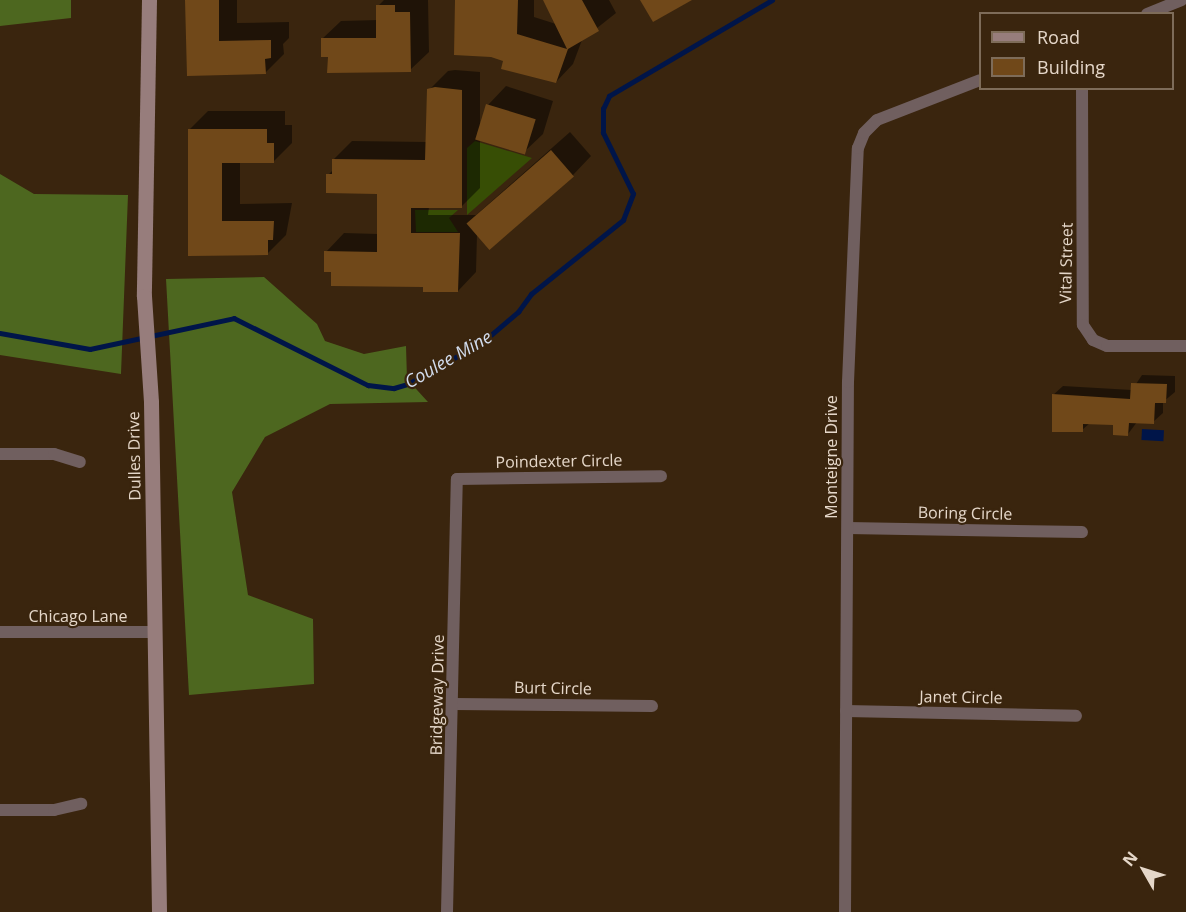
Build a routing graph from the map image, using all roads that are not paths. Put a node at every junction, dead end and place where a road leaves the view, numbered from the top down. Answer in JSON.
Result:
{"nodes":[{"id":1,"x":149,"y":0,"type":"edge"},
{"id":2,"x":1181,"y":0,"type":"edge"},
{"id":3,"x":1152,"y":12,"type":"edge"},
{"id":4,"x":979,"y":81,"type":"edge"},
{"id":5,"x":1082,"y":90,"type":"edge"},
{"id":6,"x":1186,"y":346,"type":"edge"},
{"id":7,"x":0,"y":454,"type":"edge"},
{"id":8,"x":80,"y":462,"type":"dead end"},
{"id":9,"x":661,"y":476,"type":"dead end"},
{"id":10,"x":457,"y":479,"type":"joint"},
{"id":11,"x":848,"y":528,"type":"junction"},
{"id":12,"x":1082,"y":532,"type":"dead end"},
{"id":13,"x":0,"y":632,"type":"edge"},
{"id":14,"x":155,"y":632,"type":"junction"},
{"id":15,"x":454,"y":704,"type":"junction"},
{"id":16,"x":652,"y":706,"type":"dead end"},
{"id":17,"x":846,"y":711,"type":"junction"},
{"id":18,"x":1076,"y":716,"type":"dead end"},
{"id":19,"x":81,"y":804,"type":"dead end"},
{"id":20,"x":0,"y":810,"type":"edge"},
{"id":21,"x":159,"y":912,"type":"edge"},
{"id":22,"x":447,"y":912,"type":"edge"},
{"id":23,"x":845,"y":912,"type":"edge"}],
"edges":[{"from":1,"to":14,"type":"street","name":"Dulles Drive"},
{"from":2,"to":3,"type":"street"},
{"from":4,"to":11,"type":"street","name":"Monteigne Drive"},
{"from":5,"to":6,"type":"street","name":"Vital Street"},
{"from":7,"to":8,"type":"street"},
{"from":9,"to":10,"type":"street","name":"Poindexter Circle"},
{"from":10,"to":15,"type":"street","name":"Bridgeway Drive"},
{"from":11,"to":12,"type":"street","name":"Boring Circle"},
{"from":11,"to":17,"type":"street","name":"Monteigne Drive"},
{"from":13,"to":14,"type":"street","name":"Chicago Lane"},
{"from":14,"to":21,"type":"street","name":"Dulles Drive"},
{"from":15,"to":16,"type":"street","name":"Burt Circle"},
{"from":15,"to":22,"type":"street","name":"Bridgeway Drive"},
{"from":17,"to":18,"type":"street","name":"Janet Circle"},
{"from":17,"to":23,"type":"street","name":"Monteigne Drive"},
{"from":19,"to":20,"type":"street"}]}
